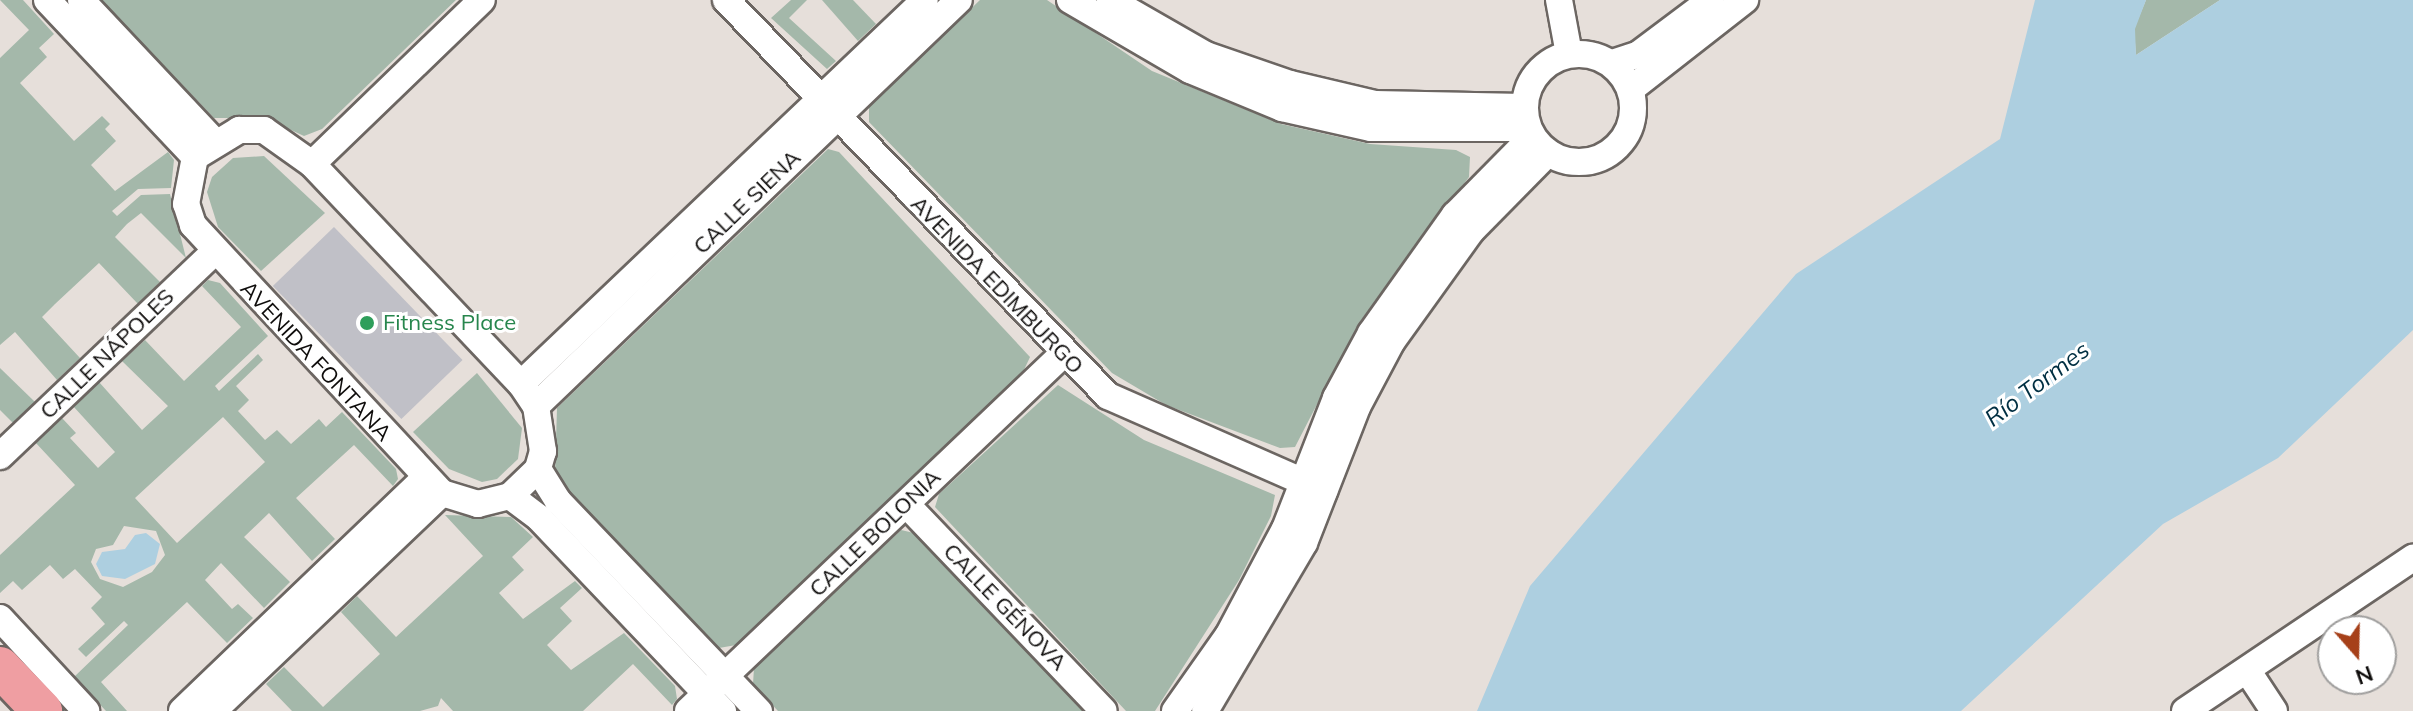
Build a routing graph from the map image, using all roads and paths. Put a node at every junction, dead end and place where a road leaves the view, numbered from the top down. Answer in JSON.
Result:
{"nodes":[{"id":1,"x":47,"y":0,"type":"edge"},
{"id":2,"x":81,"y":0,"type":"edge"},
{"id":3,"x":482,"y":0,"type":"edge"},
{"id":4,"x":726,"y":0,"type":"edge"},
{"id":5,"x":925,"y":0,"type":"edge"},
{"id":6,"x":959,"y":0,"type":"edge"},
{"id":7,"x":1070,"y":0,"type":"edge"},
{"id":8,"x":1110,"y":0,"type":"edge"},
{"id":9,"x":1559,"y":0,"type":"edge"},
{"id":10,"x":1711,"y":0,"type":"edge"},
{"id":11,"x":1745,"y":0,"type":"edge"},
{"id":12,"x":1569,"y":54,"type":"junction"},
{"id":13,"x":1612,"y":63,"type":"junction"},
{"id":14,"x":1631,"y":89,"type":"junction"},
{"id":15,"x":828,"y":109,"type":"junction"},
{"id":16,"x":1468,"y":132,"type":"junction"},
{"id":17,"x":1533,"y":132,"type":"junction"},
{"id":18,"x":204,"y":148,"type":"junction"},
{"id":19,"x":312,"y":164,"type":"junction"},
{"id":20,"x":1489,"y":178,"type":"junction"},
{"id":21,"x":214,"y":252,"type":"junction"},
{"id":22,"x":1062,"y":355,"type":"junction"},
{"id":23,"x":529,"y":395,"type":"junction"},
{"id":24,"x":0,"y":456,"type":"edge"},
{"id":25,"x":538,"y":469,"type":"junction"},
{"id":26,"x":434,"y":485,"type":"junction"},
{"id":27,"x":1314,"y":487,"type":"junction"},
{"id":28,"x":510,"y":496,"type":"junction"},
{"id":29,"x":906,"y":504,"type":"junction"},
{"id":30,"x":2411,"y":563,"type":"edge"},
{"id":31,"x":0,"y":618,"type":"edge"},
{"id":32,"x":0,"y":667,"type":"edge"},
{"id":33,"x":2247,"y":670,"type":"junction"},
{"id":34,"x":725,"y":675,"type":"junction"},
{"id":35,"x":0,"y":704,"type":"edge"},
{"id":36,"x":706,"y":705,"type":"edge"},
{"id":37,"x":7,"y":711,"type":"edge"},
{"id":38,"x":42,"y":711,"type":"edge"},
{"id":39,"x":86,"y":711,"type":"edge"},
{"id":40,"x":182,"y":711,"type":"edge"},
{"id":41,"x":213,"y":711,"type":"edge"},
{"id":42,"x":759,"y":711,"type":"edge"},
{"id":43,"x":1104,"y":711,"type":"edge"},
{"id":44,"x":1175,"y":711,"type":"edge"},
{"id":45,"x":1205,"y":711,"type":"edge"},
{"id":46,"x":2185,"y":711,"type":"edge"},
{"id":47,"x":2274,"y":711,"type":"edge"}],
"edges":[{"from":1,"to":18,"type":"street"},
{"from":2,"to":18,"type":"street"},
{"from":3,"to":19,"type":"street"},
{"from":4,"to":15,"type":"street","name":"AVENIDA EDIMBURGO"},
{"from":5,"to":15,"type":"street","name":"CALLE SIENA"},
{"from":6,"to":15,"type":"street","name":"CALLE SIENA"},
{"from":7,"to":16,"type":"street"},
{"from":8,"to":17,"type":"street"},
{"from":9,"to":12,"type":"street"},
{"from":10,"to":13,"type":"street"},
{"from":11,"to":14,"type":"street"},
{"from":12,"to":13,"type":"street"},
{"from":12,"to":17,"type":"street"},
{"from":13,"to":14,"type":"street"},
{"from":14,"to":17,"type":"street"},
{"from":15,"to":22,"type":"street","name":"AVENIDA EDIMBURGO"},
{"from":15,"to":23,"type":"street","name":"CALLE SIENA"},
{"from":16,"to":17,"type":"street"},
{"from":16,"to":20,"type":"street"},
{"from":17,"to":20,"type":"street"},
{"from":17,"to":27,"type":"street"},
{"from":18,"to":19,"type":"street"},
{"from":18,"to":21,"type":"street","name":"AVENIDA FONTANA"},
{"from":19,"to":23,"type":"street"},
{"from":20,"to":27,"type":"street"},
{"from":21,"to":24,"type":"street","name":"CALLE NÁPOLES"},
{"from":21,"to":26,"type":"street","name":"AVENIDA FONTANA"},
{"from":22,"to":27,"type":"street","name":"AVENIDA EDIMBURGO"},
{"from":22,"to":29,"type":"street","name":"CALLE BOLONIA"},
{"from":23,"to":25,"type":"street"},
{"from":25,"to":28,"type":"street"},
{"from":25,"to":34,"type":"street"},
{"from":26,"to":28,"type":"street"},
{"from":26,"to":40,"type":"street"},
{"from":26,"to":41,"type":"street"},
{"from":27,"to":44,"type":"street"},
{"from":27,"to":45,"type":"street"},
{"from":28,"to":36,"type":"street"},
{"from":29,"to":34,"type":"street","name":"CALLE BOLONIA"},
{"from":29,"to":43,"type":"street","name":"CALLE GÉNOVA"},
{"from":30,"to":33,"type":"street"},
{"from":31,"to":39,"type":"street"},
{"from":32,"to":38,"type":"main road"},
{"from":33,"to":46,"type":"street"},
{"from":33,"to":47,"type":"street"},
{"from":34,"to":36,"type":"street","name":"CALLE BOLONIA"},
{"from":34,"to":42,"type":"street"},
{"from":35,"to":37,"type":"main road"}]}
